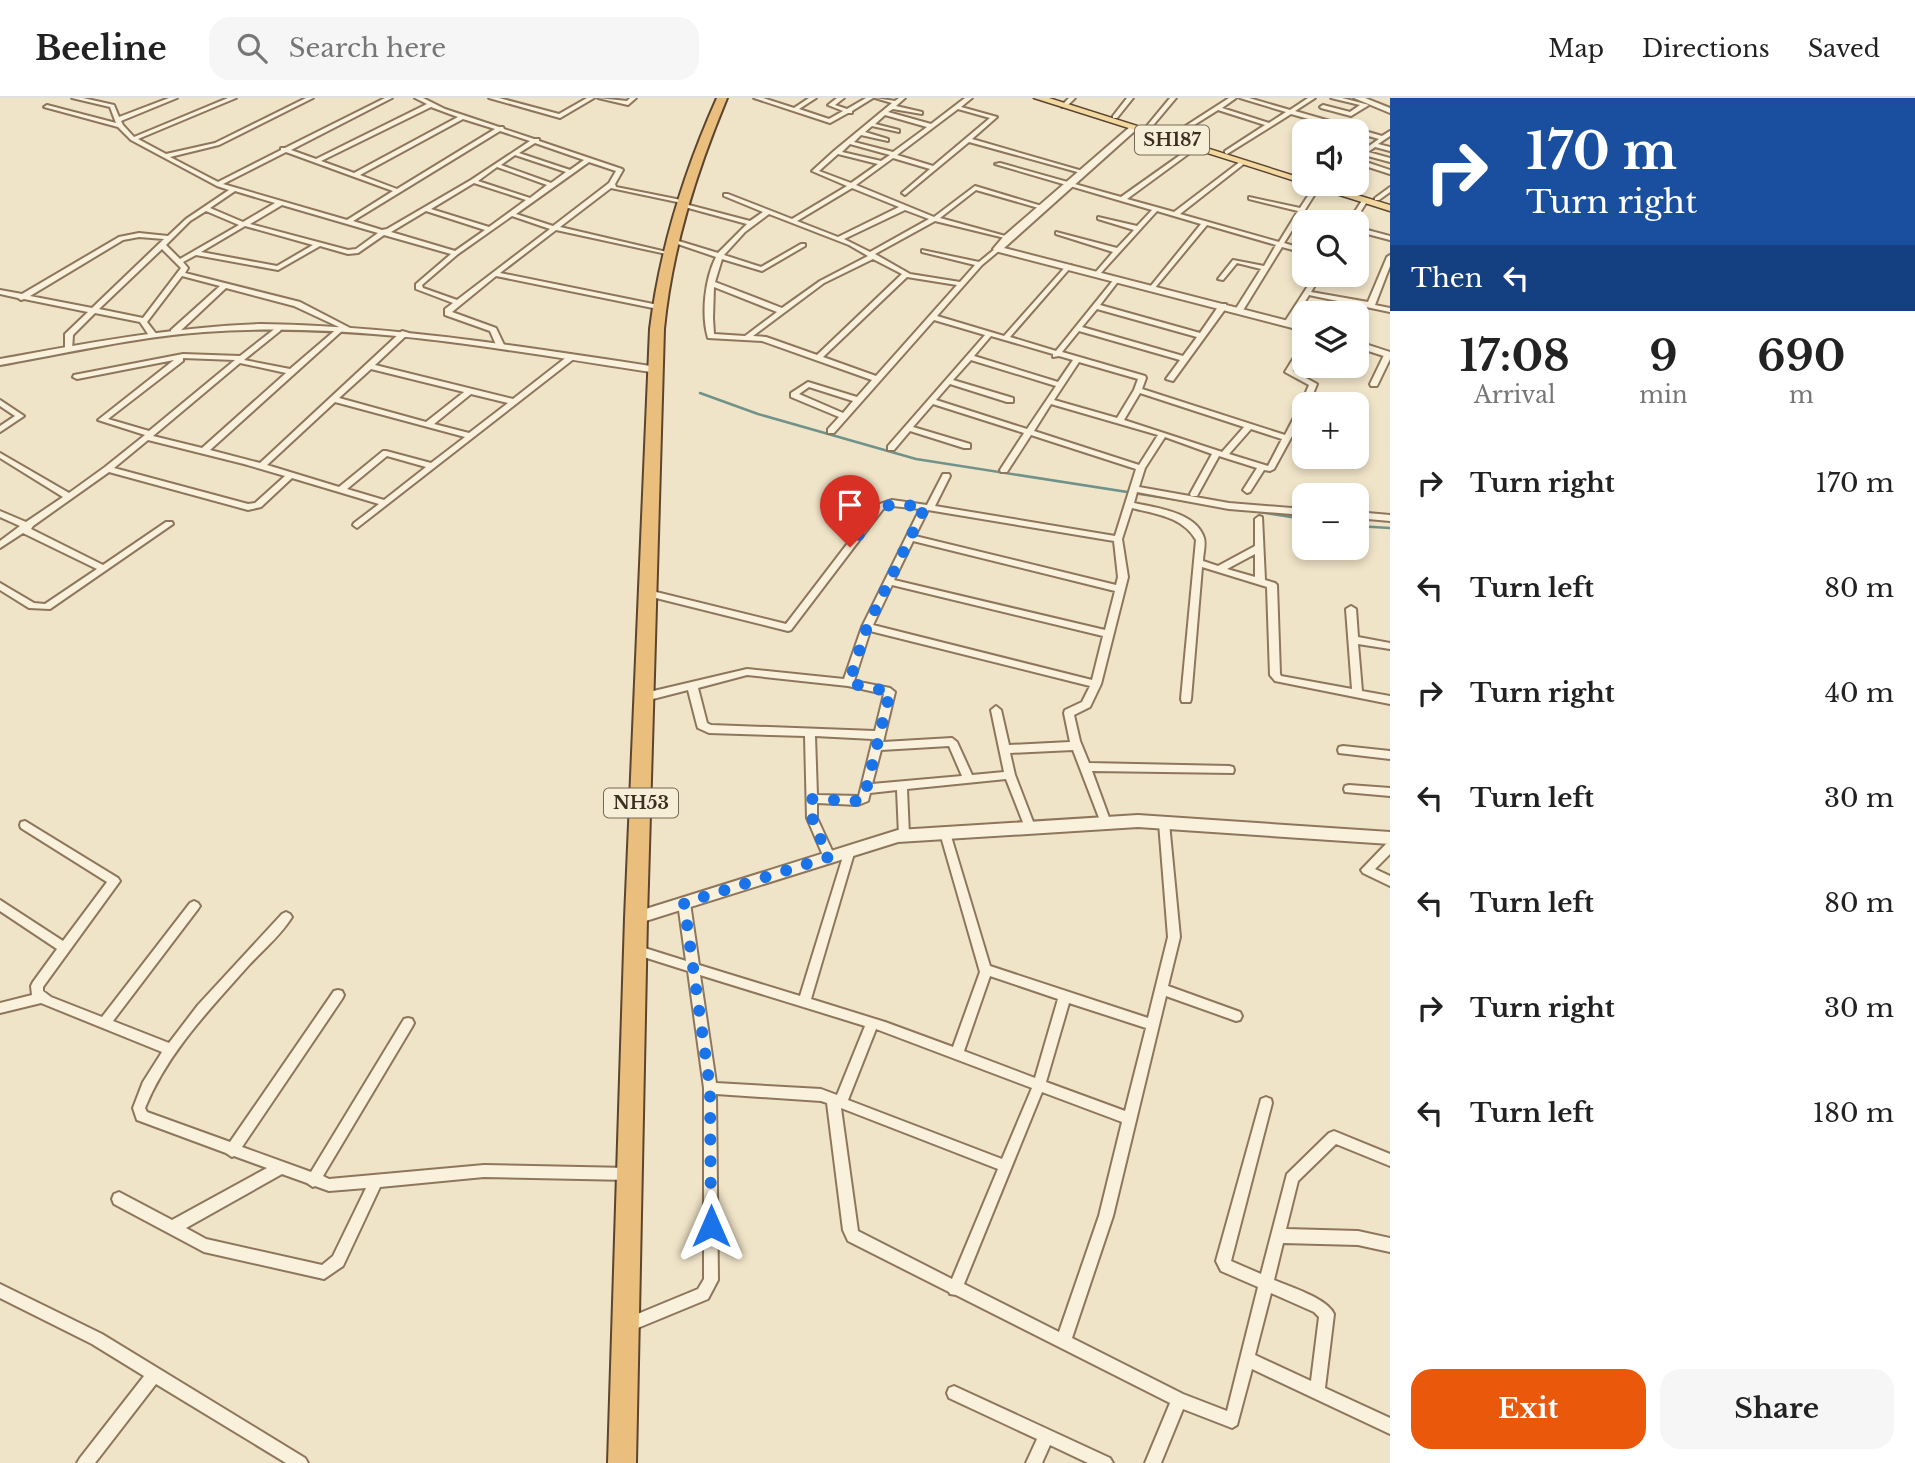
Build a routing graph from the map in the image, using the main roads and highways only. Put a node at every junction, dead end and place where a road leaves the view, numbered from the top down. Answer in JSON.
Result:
{"nodes":[{"id":1,"x":722,"y":98,"type":"edge"},
{"id":2,"x":1039,"y":98,"type":"edge"},
{"id":3,"x":1054,"y":98,"type":"edge"},
{"id":4,"x":1068,"y":102,"type":"edge"},
{"id":5,"x":1292,"y":172,"type":"edge"},
{"id":6,"x":1292,"y":177,"type":"edge"},
{"id":7,"x":1358,"y":196,"type":"edge"},
{"id":8,"x":1390,"y":205,"type":"edge"},
{"id":9,"x":622,"y":1463,"type":"edge"}],
"edges":[{"from":1,"to":9,"type":"highway","number":"NH53"},
{"from":2,"to":4,"type":"main road","number":"SH187"},
{"from":3,"to":4,"type":"main road","number":"SH187"},
{"from":4,"to":5,"type":"main road","number":"SH187"},
{"from":4,"to":6,"type":"main road","number":"SH187"},
{"from":7,"to":8,"type":"main road"}]}
